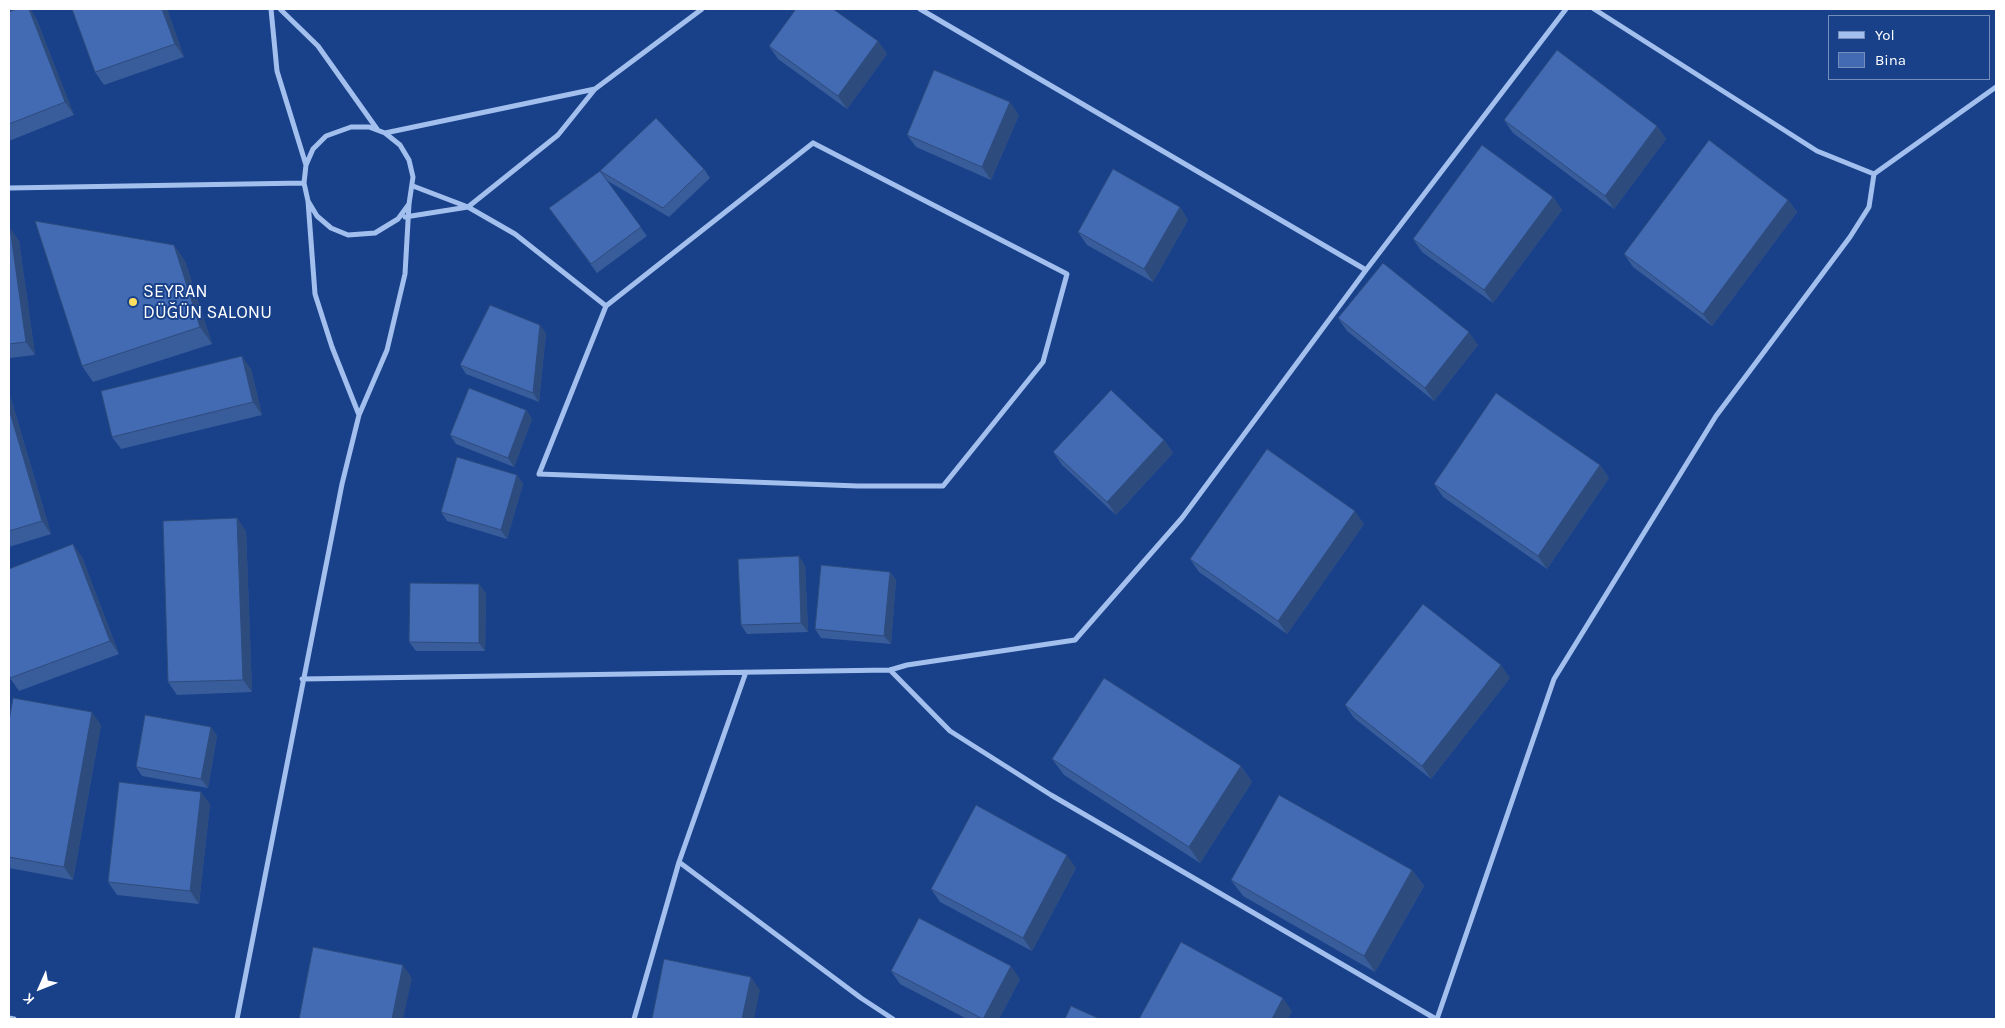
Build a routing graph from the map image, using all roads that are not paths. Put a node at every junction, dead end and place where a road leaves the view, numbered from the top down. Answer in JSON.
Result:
{"nodes":[{"id":1,"x":271,"y":9,"type":"edge"},
{"id":2,"x":280,"y":9,"type":"edge"},
{"id":3,"x":702,"y":9,"type":"edge"},
{"id":4,"x":920,"y":9,"type":"edge"},
{"id":5,"x":1566,"y":9,"type":"edge"},
{"id":6,"x":1594,"y":9,"type":"edge"},
{"id":7,"x":1996,"y":87,"type":"edge"},
{"id":8,"x":595,"y":89,"type":"junction"},
{"id":9,"x":377,"y":129,"type":"junction"},
{"id":10,"x":385,"y":133,"type":"junction"},
{"id":11,"x":306,"y":165,"type":"junction"},
{"id":12,"x":1874,"y":174,"type":"junction"},
{"id":13,"x":304,"y":183,"type":"junction"},
{"id":14,"x":413,"y":186,"type":"junction"},
{"id":15,"x":9,"y":188,"type":"edge"},
{"id":16,"x":308,"y":201,"type":"junction"},
{"id":17,"x":409,"y":204,"type":"junction"},
{"id":18,"x":468,"y":207,"type":"junction"},
{"id":19,"x":408,"y":217,"type":"junction"},
{"id":20,"x":398,"y":219,"type":"junction"},
{"id":21,"x":1366,"y":270,"type":"junction"},
{"id":22,"x":606,"y":306,"type":"junction"},
{"id":23,"x":358,"y":415,"type":"junction"},
{"id":24,"x":890,"y":670,"type":"junction"},
{"id":25,"x":746,"y":672,"type":"junction"},
{"id":26,"x":302,"y":679,"type":"junction"},
{"id":27,"x":679,"y":862,"type":"junction"},
{"id":28,"x":9,"y":1018,"type":"edge"},
{"id":29,"x":14,"y":1019,"type":"edge"},
{"id":30,"x":237,"y":1019,"type":"edge"},
{"id":31,"x":634,"y":1019,"type":"edge"},
{"id":32,"x":893,"y":1019,"type":"edge"},
{"id":33,"x":1436,"y":1019,"type":"edge"}],
"edges":[{"from":1,"to":11,"type":"street"},
{"from":2,"to":9,"type":"street"},
{"from":3,"to":8,"type":"street"},
{"from":4,"to":21,"type":"street"},
{"from":5,"to":21,"type":"street"},
{"from":6,"to":12,"type":"street"},
{"from":7,"to":12,"type":"street"},
{"from":8,"to":10,"type":"street"},
{"from":8,"to":18,"type":"street"},
{"from":9,"to":10,"type":"street"},
{"from":9,"to":11,"type":"street"},
{"from":10,"to":14,"type":"street"},
{"from":11,"to":13,"type":"street"},
{"from":12,"to":33,"type":"street"},
{"from":13,"to":15,"type":"street"},
{"from":13,"to":16,"type":"street"},
{"from":14,"to":17,"type":"street"},
{"from":14,"to":18,"type":"street"},
{"from":16,"to":20,"type":"street"},
{"from":16,"to":23,"type":"street"},
{"from":17,"to":19,"type":"street"},
{"from":17,"to":20,"type":"street"},
{"from":18,"to":19,"type":"street"},
{"from":18,"to":22,"type":"street"},
{"from":19,"to":20,"type":"street"},
{"from":19,"to":23,"type":"street"},
{"from":21,"to":24,"type":"street"},
{"from":22,"to":22,"type":"street"},
{"from":23,"to":26,"type":"street"},
{"from":24,"to":25,"type":"street"},
{"from":24,"to":33,"type":"street"},
{"from":25,"to":26,"type":"street"},
{"from":25,"to":27,"type":"street"},
{"from":26,"to":30,"type":"street"},
{"from":27,"to":31,"type":"street"},
{"from":27,"to":32,"type":"street"},
{"from":28,"to":29,"type":"street"}]}
